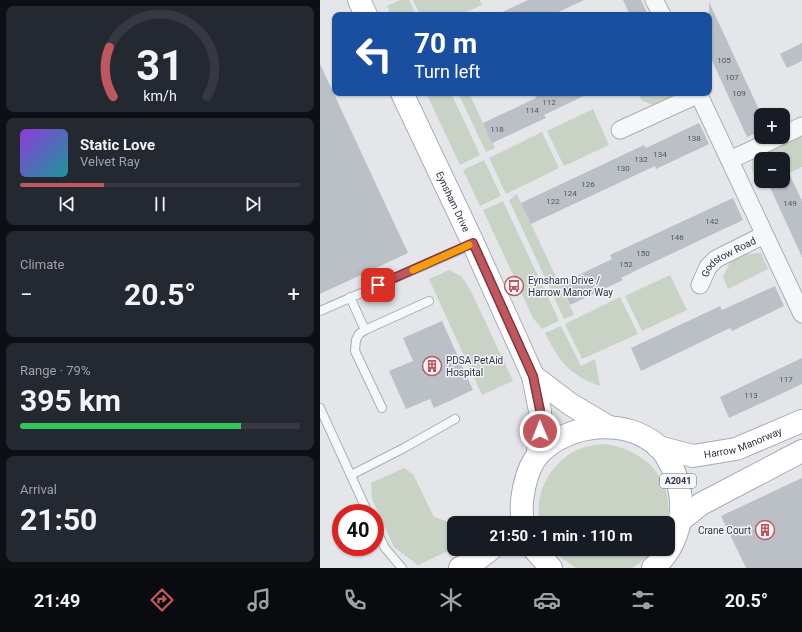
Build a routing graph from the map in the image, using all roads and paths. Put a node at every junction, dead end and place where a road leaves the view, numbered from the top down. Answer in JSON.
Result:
{"nodes":[{"id":1,"x":359,"y":0,"type":"edge"},
{"id":2,"x":365,"y":12,"type":"edge"},
{"id":3,"x":403,"y":96,"type":"edge"},
{"id":4,"x":692,"y":96,"type":"edge"},
{"id":5,"x":699,"y":96,"type":"edge"},
{"id":6,"x":802,"y":126,"type":"edge"},
{"id":7,"x":620,"y":130,"type":"dead end"},
{"id":8,"x":790,"y":132,"type":"edge"},
{"id":9,"x":764,"y":144,"type":"edge"},
{"id":10,"x":730,"y":160,"type":"junction"},
{"id":11,"x":764,"y":235,"type":"junction"},
{"id":12,"x":473,"y":243,"type":"junction"},
{"id":13,"x":700,"y":285,"type":"dead end"},
{"id":14,"x":350,"y":297,"type":"junction"},
{"id":15,"x":429,"y":301,"type":"dead end"},
{"id":16,"x":320,"y":311,"type":"edge"},
{"id":17,"x":802,"y":314,"type":"edge"},
{"id":18,"x":365,"y":330,"type":"junction"},
{"id":19,"x":533,"y":376,"type":"junction"},
{"id":20,"x":320,"y":408,"type":"edge"},
{"id":21,"x":382,"y":408,"type":"dead end"},
{"id":22,"x":455,"y":419,"type":"dead end"},
{"id":23,"x":802,"y":420,"type":"edge"},
{"id":24,"x":607,"y":426,"type":"junction"},
{"id":25,"x":658,"y":447,"type":"junction"},
{"id":26,"x":802,"y":451,"type":"edge"},
{"id":27,"x":538,"y":454,"type":"junction"},
{"id":28,"x":351,"y":475,"type":"junction"},
{"id":29,"x":364,"y":504,"type":"edge"},
{"id":30,"x":520,"y":516,"type":"edge"},
{"id":31,"x":681,"y":520,"type":"junction"},
{"id":32,"x":384,"y":546,"type":"edge"},
{"id":33,"x":482,"y":556,"type":"edge"},
{"id":34,"x":540,"y":556,"type":"edge"},
{"id":35,"x":659,"y":566,"type":"edge"},
{"id":36,"x":402,"y":568,"type":"edge"},
{"id":37,"x":460,"y":568,"type":"edge"},
{"id":38,"x":551,"y":568,"type":"edge"}],
"edges":[{"from":1,"to":2,"type":"main road"},
{"from":3,"to":12,"type":"main road","name":"Eynsham Drive"},
{"from":4,"to":7,"type":"street","name":"Godstow Road"},
{"from":5,"to":10,"type":"street","name":"Godstow Road"},
{"from":6,"to":8,"type":"street"},
{"from":9,"to":10,"type":"street"},
{"from":10,"to":11,"type":"street","name":"Godstow Road"},
{"from":11,"to":13,"type":"street","name":"Godstow Road"},
{"from":11,"to":17,"type":"street","name":"Godstow Road"},
{"from":12,"to":14,"type":"lane"},
{"from":12,"to":19,"type":"main road","name":"Eynsham Drive"},
{"from":14,"to":16,"type":"lane"},
{"from":14,"to":18,"type":"lane"},
{"from":15,"to":18,"type":"lane"},
{"from":18,"to":21,"type":"lane"},
{"from":19,"to":24,"type":"main road","name":"Eynsham Drive"},
{"from":19,"to":27,"type":"main road","name":"Eynsham Drive"},
{"from":20,"to":28,"type":"lane"},
{"from":22,"to":28,"type":"lane"},
{"from":23,"to":25,"type":"main road","name":"Harrow Manorway","number":"A2041"},
{"from":24,"to":25,"type":"main road","number":"A2041"},
{"from":24,"to":27,"type":"main road","number":"A2041"},
{"from":25,"to":31,"type":"main road","number":"A2041"},
{"from":26,"to":31,"type":"main road"},
{"from":27,"to":30,"type":"main road","number":"A2041"},
{"from":28,"to":29,"type":"lane"},
{"from":31,"to":35,"type":"main road","number":"A2041"},
{"from":32,"to":36,"type":"lane"},
{"from":33,"to":37,"type":"main road"},
{"from":34,"to":38,"type":"main road"}]}
